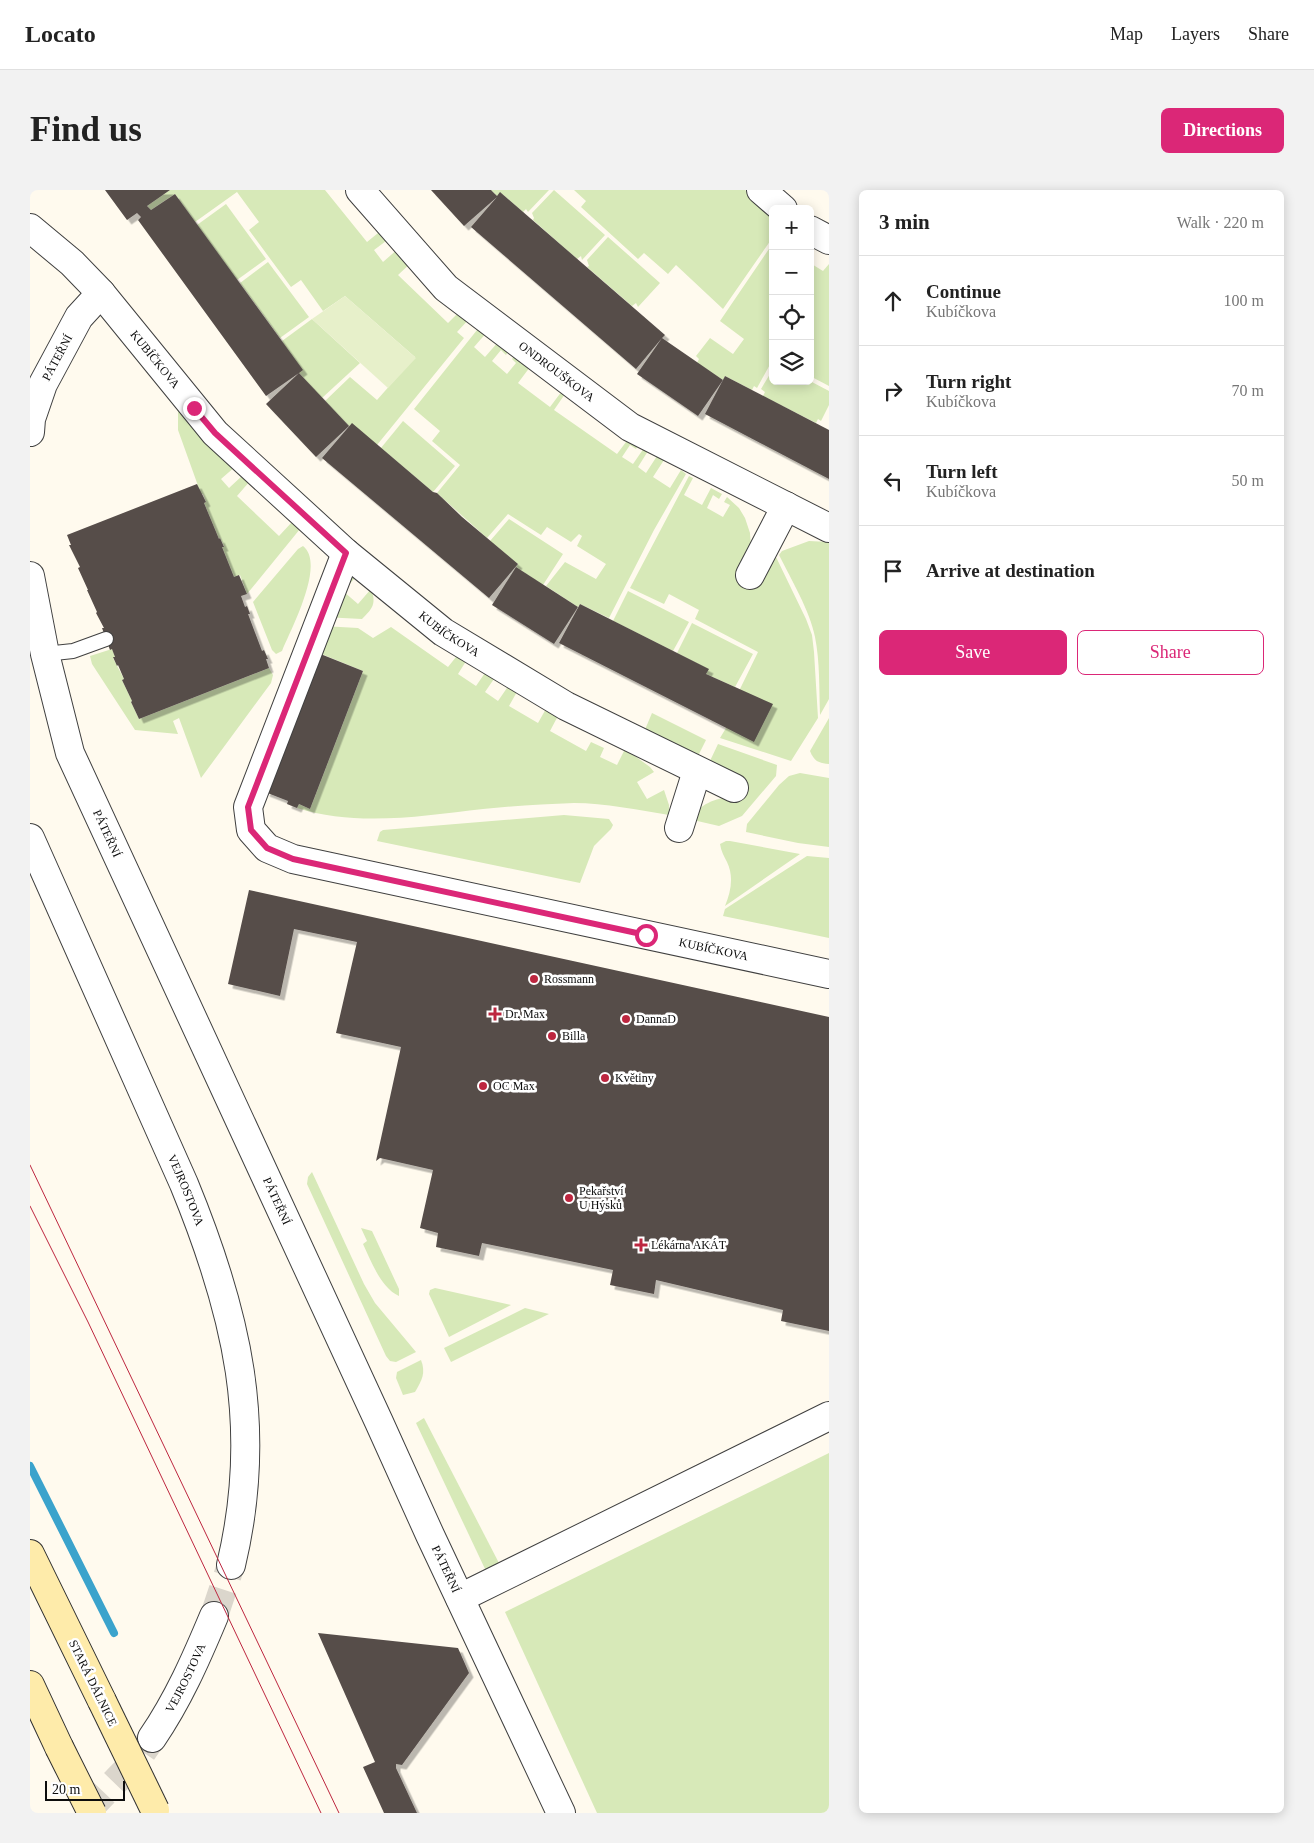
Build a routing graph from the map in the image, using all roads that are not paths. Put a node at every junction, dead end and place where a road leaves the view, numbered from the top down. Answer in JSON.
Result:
{"nodes":[{"id":1,"x":360,"y":190,"type":"edge"},
{"id":2,"x":761,"y":190,"type":"edge"},
{"id":3,"x":778,"y":205,"type":"edge"},
{"id":4,"x":30,"y":228,"type":"edge"},
{"id":5,"x":814,"y":232,"type":"edge"},
{"id":6,"x":829,"y":240,"type":"edge"},
{"id":7,"x":101,"y":293,"type":"junction"},
{"id":8,"x":30,"y":432,"type":"edge"},
{"id":9,"x":786,"y":506,"type":"junction"},
{"id":10,"x":829,"y":528,"type":"edge"},
{"id":11,"x":346,"y":553,"type":"junction"},
{"id":12,"x":750,"y":575,"type":"dead end"},
{"id":13,"x":30,"y":576,"type":"edge"},
{"id":14,"x":106,"y":639,"type":"dead end"},
{"id":15,"x":45,"y":654,"type":"junction"},
{"id":16,"x":697,"y":771,"type":"junction"},
{"id":17,"x":734,"y":788,"type":"dead end"},
{"id":18,"x":679,"y":828,"type":"dead end"},
{"id":19,"x":30,"y":838,"type":"edge"},
{"id":20,"x":829,"y":974,"type":"edge"},
{"id":21,"x":829,"y":1416,"type":"edge"},
{"id":22,"x":30,"y":1554,"type":"edge"},
{"id":23,"x":231,"y":1566,"type":"tunnel mouth"},
{"id":24,"x":460,"y":1598,"type":"junction"},
{"id":25,"x":214,"y":1616,"type":"tunnel mouth"},
{"id":26,"x":30,"y":1685,"type":"edge"},
{"id":27,"x":152,"y":1738,"type":"tunnel mouth"},
{"id":28,"x":155,"y":1812,"type":"edge"},
{"id":29,"x":92,"y":1813,"type":"edge"},
{"id":30,"x":561,"y":1813,"type":"edge"}],
"edges":[{"from":1,"to":9,"type":"street","name":"ONDROUŠKOVA"},
{"from":2,"to":3,"type":"street"},
{"from":4,"to":7,"type":"street","name":"KUBÍČKOVA"},
{"from":5,"to":6,"type":"street"},
{"from":7,"to":8,"type":"street","name":"PÁTEŘNÍ"},
{"from":7,"to":11,"type":"street","name":"KUBÍČKOVA"},
{"from":9,"to":10,"type":"street","name":"ONDROUŠKOVA"},
{"from":9,"to":12,"type":"street"},
{"from":11,"to":16,"type":"street","name":"KUBÍČKOVA"},
{"from":11,"to":20,"type":"street","name":"KUBÍČKOVA"},
{"from":13,"to":15,"type":"street","name":"PÁTEŘNÍ"},
{"from":14,"to":15,"type":"lane"},
{"from":15,"to":24,"type":"street","name":"PÁTEŘNÍ"},
{"from":16,"to":17,"type":"street","name":"KUBÍČKOVA"},
{"from":16,"to":18,"type":"street"},
{"from":19,"to":23,"type":"street","name":"VEJROSTOVA"},
{"from":21,"to":24,"type":"street"},
{"from":22,"to":28,"type":"main road","name":"STARÁ DÁLNICE","bridge":true},
{"from":24,"to":30,"type":"street","name":"PÁTEŘNÍ"},
{"from":25,"to":27,"type":"street","name":"VEJROSTOVA"},
{"from":26,"to":29,"type":"main road","bridge":true}]}
